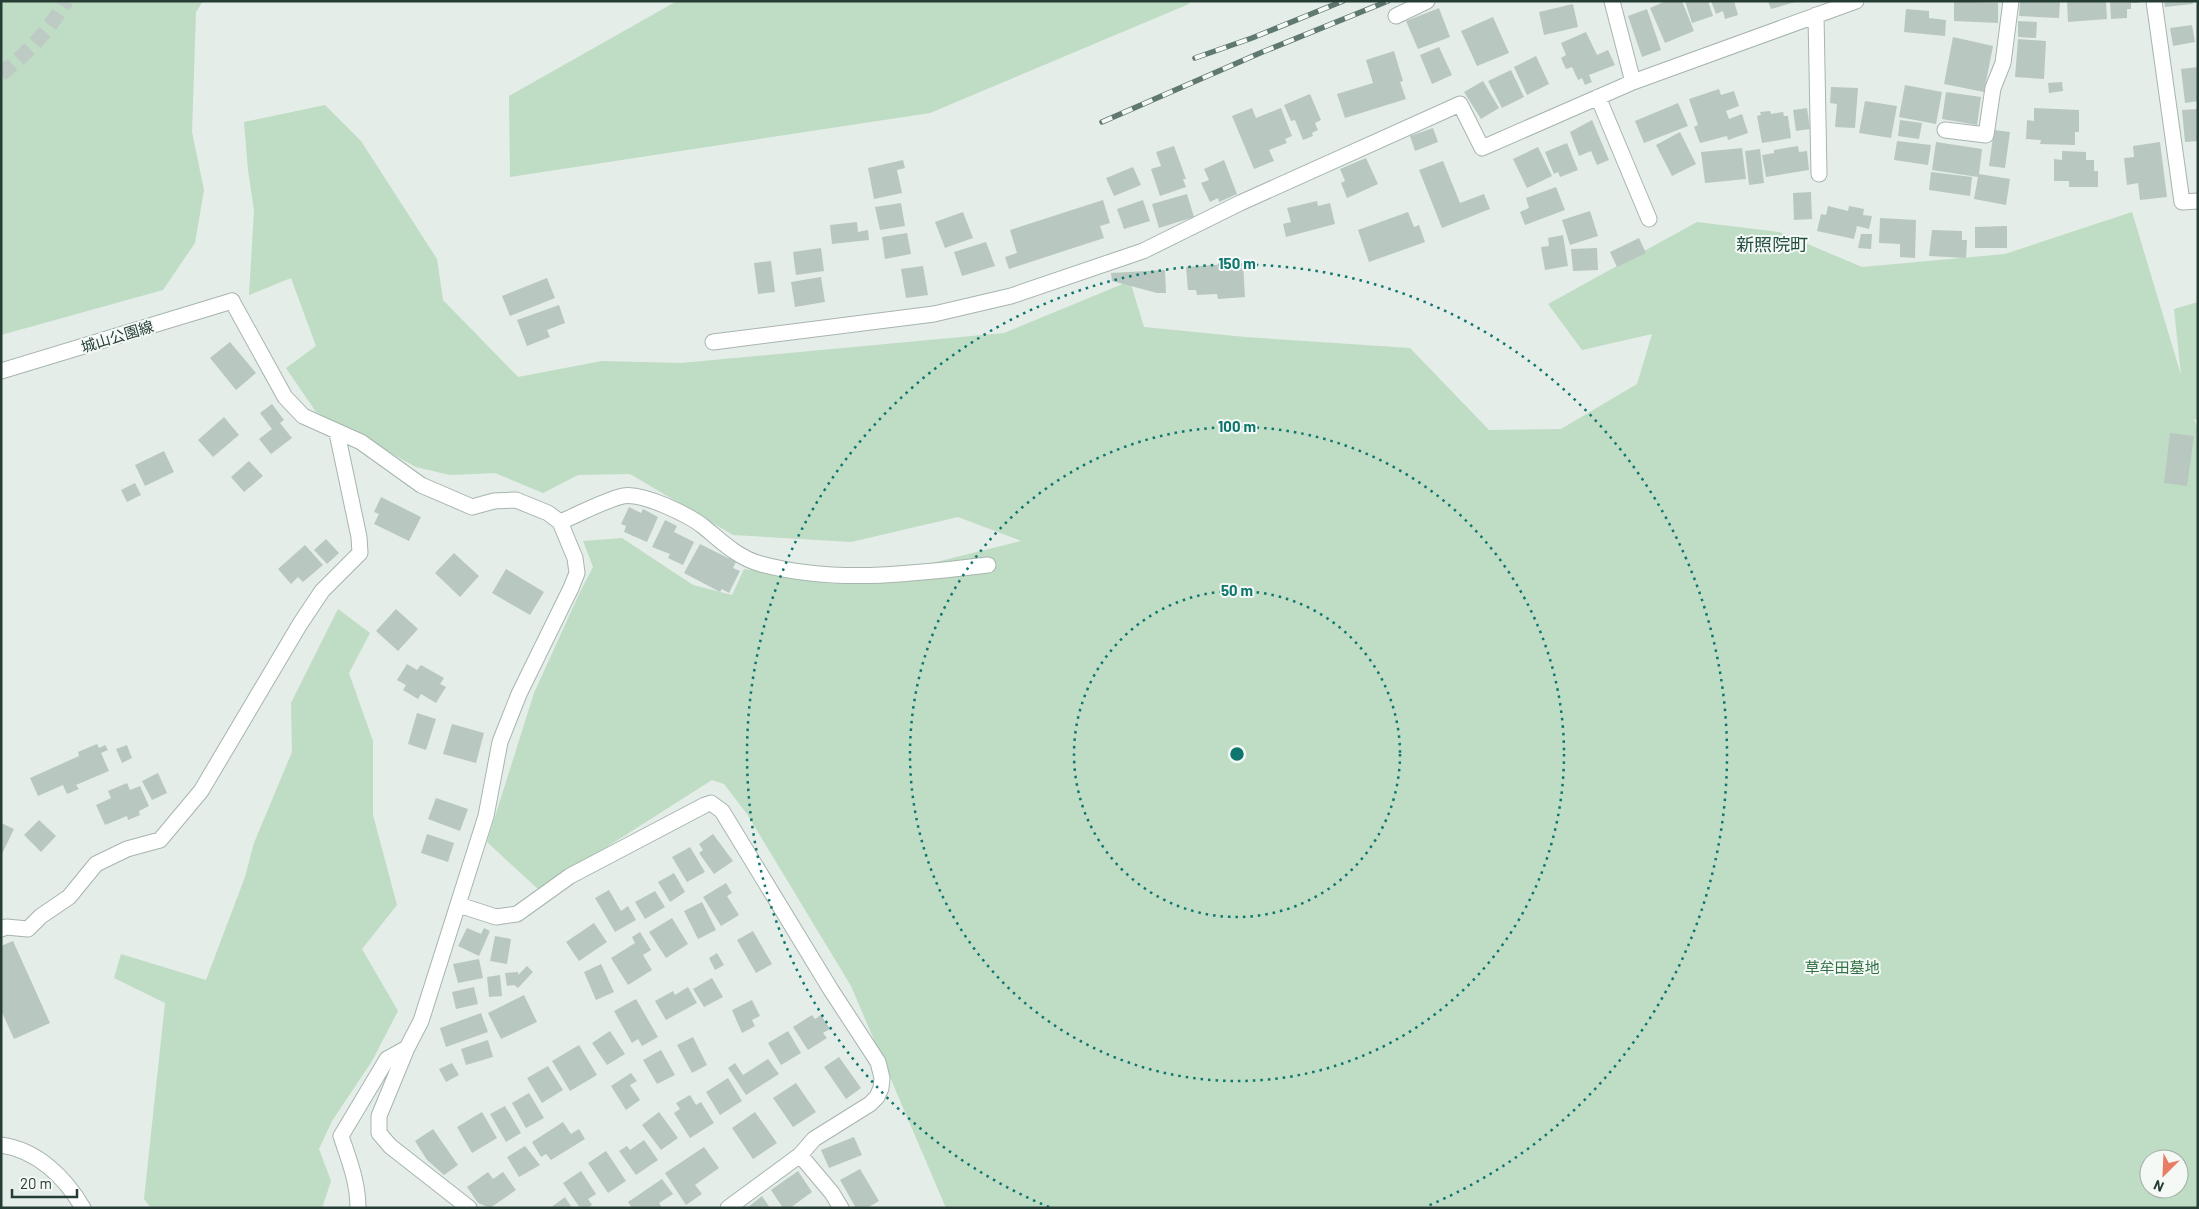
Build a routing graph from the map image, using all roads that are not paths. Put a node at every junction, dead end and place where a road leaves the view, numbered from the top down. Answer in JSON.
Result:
{"nodes":[{"id":1,"x":1427,"y":1,"type":"edge"},
{"id":2,"x":1612,"y":1,"type":"edge"},
{"id":3,"x":1856,"y":1,"type":"edge"},
{"id":4,"x":2012,"y":1,"type":"edge"},
{"id":5,"x":2154,"y":1,"type":"edge"},
{"id":6,"x":1816,"y":15,"type":"junction"},
{"id":7,"x":1396,"y":16,"type":"dead end"},
{"id":8,"x":1633,"y":82,"type":"junction"},
{"id":9,"x":1598,"y":97,"type":"junction"},
{"id":10,"x":1945,"y":130,"type":"dead end"},
{"id":11,"x":1819,"y":174,"type":"dead end"},
{"id":12,"x":2198,"y":201,"type":"edge"},
{"id":13,"x":1649,"y":219,"type":"dead end"},
{"id":14,"x":713,"y":342,"type":"dead end"},
{"id":15,"x":1,"y":371,"type":"edge"},
{"id":16,"x":337,"y":433,"type":"junction"},
{"id":17,"x":560,"y":522,"type":"junction"},
{"id":18,"x":988,"y":565,"type":"dead end"},
{"id":19,"x":459,"y":905,"type":"junction"},
{"id":20,"x":1,"y":928,"type":"edge"},
{"id":21,"x":407,"y":1048,"type":"junction"},
{"id":22,"x":1,"y":1145,"type":"edge"},
{"id":23,"x":800,"y":1154,"type":"junction"},
{"id":24,"x":83,"y":1208,"type":"edge"},
{"id":25,"x":358,"y":1208,"type":"edge"},
{"id":26,"x":469,"y":1208,"type":"edge"},
{"id":27,"x":728,"y":1208,"type":"edge"},
{"id":28,"x":841,"y":1208,"type":"edge"}],
"edges":[{"from":1,"to":7,"type":"street"},
{"from":2,"to":8,"type":"street"},
{"from":3,"to":6,"type":"street"},
{"from":4,"to":10,"type":"street"},
{"from":5,"to":12,"type":"street"},
{"from":6,"to":8,"type":"street"},
{"from":6,"to":11,"type":"street"},
{"from":8,"to":9,"type":"street"},
{"from":9,"to":13,"type":"street"},
{"from":9,"to":14,"type":"street"},
{"from":15,"to":16,"type":"street","name":"城山公園線"},
{"from":16,"to":17,"type":"street"},
{"from":16,"to":20,"type":"street"},
{"from":17,"to":18,"type":"street"},
{"from":17,"to":19,"type":"street"},
{"from":19,"to":21,"type":"street"},
{"from":19,"to":23,"type":"street"},
{"from":21,"to":25,"type":"street"},
{"from":21,"to":26,"type":"street"},
{"from":22,"to":24,"type":"street"},
{"from":23,"to":27,"type":"street"},
{"from":23,"to":28,"type":"street"}]}
